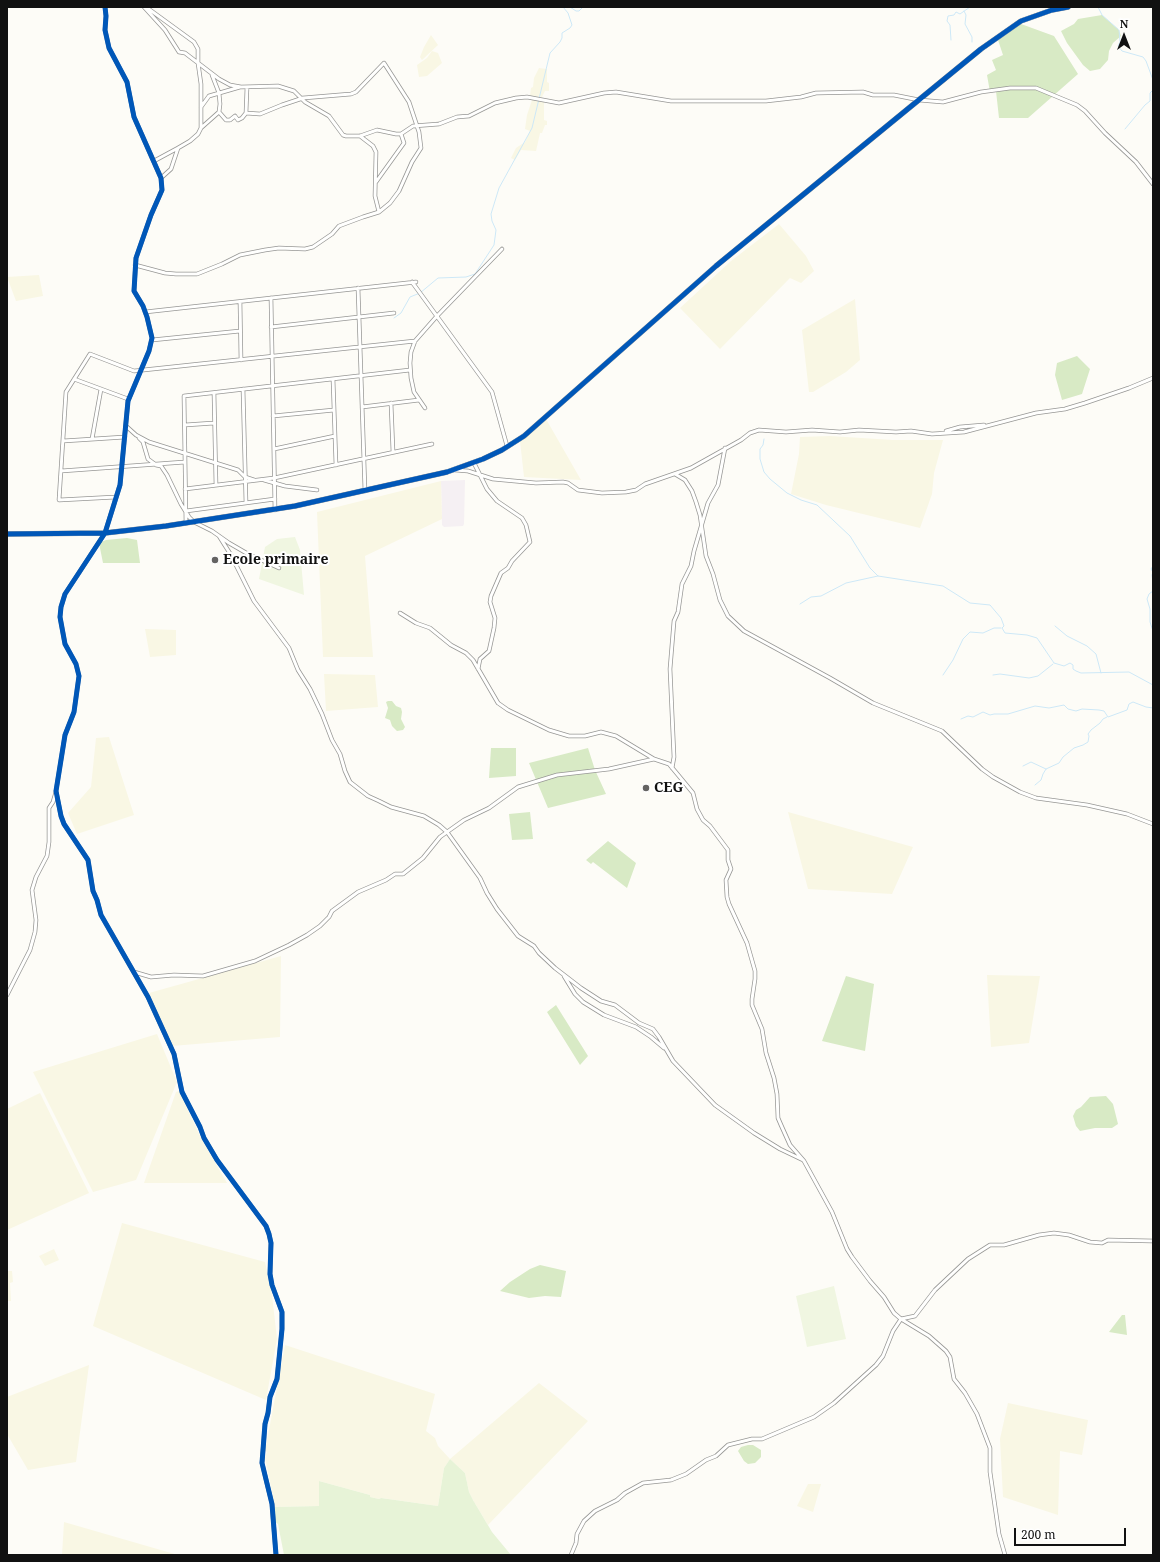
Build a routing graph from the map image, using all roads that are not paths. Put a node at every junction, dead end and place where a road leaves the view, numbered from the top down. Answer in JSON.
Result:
{"nodes":[{"id":1,"x":105,"y":7,"type":"edge"},
{"id":2,"x":145,"y":7,"type":"edge"},
{"id":3,"x":1068,"y":7,"type":"edge"},
{"id":4,"x":198,"y":63,"type":"junction"},
{"id":5,"x":212,"y":75,"type":"junction"},
{"id":6,"x":241,"y":87,"type":"junction"},
{"id":7,"x":247,"y":87,"type":"junction"},
{"id":8,"x":219,"y":93,"type":"junction"},
{"id":9,"x":303,"y":98,"type":"junction"},
{"id":10,"x":919,"y":100,"type":"junction"},
{"id":11,"x":201,"y":107,"type":"junction"},
{"id":12,"x":218,"y":112,"type":"junction"},
{"id":13,"x":246,"y":113,"type":"junction"},
{"id":14,"x":416,"y":125,"type":"junction"},
{"id":15,"x":201,"y":128,"type":"junction"},
{"id":16,"x":402,"y":134,"type":"junction"},
{"id":17,"x":360,"y":136,"type":"junction"},
{"id":18,"x":178,"y":148,"type":"junction"},
{"id":19,"x":154,"y":161,"type":"junction"},
{"id":20,"x":161,"y":178,"type":"junction"},
{"id":21,"x":376,"y":182,"type":"junction"},
{"id":22,"x":1153,"y":184,"type":"edge"},
{"id":23,"x":379,"y":212,"type":"junction"},
{"id":24,"x":502,"y":249,"type":"dead end"},
{"id":25,"x":135,"y":265,"type":"junction"},
{"id":26,"x":358,"y":288,"type":"junction"},
{"id":27,"x":271,"y":298,"type":"junction"},
{"id":28,"x":240,"y":302,"type":"junction"},
{"id":29,"x":145,"y":312,"type":"junction"},
{"id":30,"x":394,"y":313,"type":"dead end"},
{"id":31,"x":437,"y":316,"type":"junction"},
{"id":32,"x":359,"y":317,"type":"junction"},
{"id":33,"x":271,"y":327,"type":"junction"},
{"id":34,"x":240,"y":331,"type":"junction"},
{"id":35,"x":152,"y":340,"type":"junction"},
{"id":36,"x":415,"y":341,"type":"junction"},
{"id":37,"x":360,"y":347,"type":"junction"},
{"id":38,"x":272,"y":357,"type":"junction"},
{"id":39,"x":241,"y":360,"type":"junction"},
{"id":40,"x":410,"y":370,"type":"junction"},
{"id":41,"x":141,"y":371,"type":"junction"},
{"id":42,"x":361,"y":376,"type":"junction"},
{"id":43,"x":1153,"y":378,"type":"edge"},
{"id":44,"x":74,"y":379,"type":"junction"},
{"id":45,"x":333,"y":379,"type":"junction"},
{"id":46,"x":272,"y":386,"type":"junction"},
{"id":47,"x":102,"y":389,"type":"junction"},
{"id":48,"x":243,"y":389,"type":"junction"},
{"id":49,"x":214,"y":393,"type":"junction"},
{"id":50,"x":128,"y":399,"type":"junction"},
{"id":51,"x":419,"y":400,"type":"junction"},
{"id":52,"x":391,"y":403,"type":"junction"},
{"id":53,"x":362,"y":407,"type":"junction"},
{"id":54,"x":425,"y":408,"type":"dead end"},
{"id":55,"x":334,"y":410,"type":"junction"},
{"id":56,"x":273,"y":416,"type":"junction"},
{"id":57,"x":214,"y":423,"type":"junction"},
{"id":58,"x":185,"y":425,"type":"junction"},
{"id":59,"x":126,"y":426,"type":"junction"},
{"id":60,"x":136,"y":435,"type":"junction"},
{"id":61,"x":335,"y":436,"type":"junction"},
{"id":62,"x":125,"y":437,"type":"junction"},
{"id":63,"x":92,"y":439,"type":"junction"},
{"id":64,"x":63,"y":441,"type":"junction"},
{"id":65,"x":432,"y":444,"type":"dead end"},
{"id":66,"x":507,"y":446,"type":"junction"},
{"id":67,"x":726,"y":448,"type":"junction"},
{"id":68,"x":274,"y":449,"type":"junction"},
{"id":69,"x":185,"y":452,"type":"junction"},
{"id":70,"x":393,"y":452,"type":"junction"},
{"id":71,"x":364,"y":459,"type":"junction"},
{"id":72,"x":185,"y":462,"type":"junction"},
{"id":73,"x":215,"y":462,"type":"junction"},
{"id":74,"x":474,"y":462,"type":"junction"},
{"id":75,"x":156,"y":464,"type":"junction"},
{"id":76,"x":336,"y":465,"type":"junction"},
{"id":77,"x":122,"y":467,"type":"junction"},
{"id":78,"x":455,"y":470,"type":"junction"},
{"id":79,"x":61,"y":472,"type":"junction"},
{"id":80,"x":675,"y":474,"type":"junction"},
{"id":81,"x":481,"y":475,"type":"junction"},
{"id":82,"x":245,"y":476,"type":"junction"},
{"id":83,"x":274,"y":478,"type":"junction"},
{"id":84,"x":259,"y":480,"type":"junction"},
{"id":85,"x":245,"y":482,"type":"junction"},
{"id":86,"x":274,"y":483,"type":"junction"},
{"id":87,"x":216,"y":485,"type":"junction"},
{"id":88,"x":185,"y":489,"type":"junction"},
{"id":89,"x":317,"y":490,"type":"dead end"},
{"id":90,"x":365,"y":491,"type":"junction"},
{"id":91,"x":116,"y":497,"type":"junction"},
{"id":92,"x":274,"y":499,"type":"junction"},
{"id":93,"x":246,"y":503,"type":"junction"},
{"id":94,"x":275,"y":510,"type":"junction"},
{"id":95,"x":186,"y":511,"type":"junction"},
{"id":96,"x":194,"y":522,"type":"junction"},
{"id":97,"x":186,"y":523,"type":"junction"},
{"id":98,"x":702,"y":526,"type":"junction"},
{"id":99,"x":105,"y":533,"type":"junction"},
{"id":100,"x":7,"y":534,"type":"edge"},
{"id":101,"x":218,"y":536,"type":"junction"},
{"id":102,"x":279,"y":568,"type":"dead end"},
{"id":103,"x":400,"y":613,"type":"dead end"},
{"id":104,"x":478,"y":669,"type":"junction"},
{"id":105,"x":654,"y":759,"type":"junction"},
{"id":106,"x":672,"y":768,"type":"junction"},
{"id":107,"x":56,"y":791,"type":"junction"},
{"id":108,"x":1153,"y":824,"type":"edge"},
{"id":109,"x":447,"y":832,"type":"junction"},
{"id":110,"x":134,"y":972,"type":"junction"},
{"id":111,"x":562,"y":974,"type":"junction"},
{"id":112,"x":7,"y":995,"type":"edge"},
{"id":113,"x":665,"y":1050,"type":"junction"},
{"id":114,"x":804,"y":1161,"type":"junction"},
{"id":115,"x":1153,"y":1241,"type":"edge"},
{"id":116,"x":901,"y":1319,"type":"junction"},
{"id":117,"x":276,"y":1555,"type":"edge"},
{"id":118,"x":571,"y":1555,"type":"edge"},
{"id":119,"x":1005,"y":1555,"type":"edge"}],
"edges":[{"from":1,"to":19,"type":"street"},
{"from":2,"to":4,"type":"street"},
{"from":2,"to":4,"type":"street"},
{"from":3,"to":10,"type":"street"},
{"from":4,"to":5,"type":"street"},
{"from":4,"to":11,"type":"street"},
{"from":5,"to":6,"type":"street"},
{"from":5,"to":8,"type":"street"},
{"from":6,"to":7,"type":"street"},
{"from":6,"to":8,"type":"street"},
{"from":7,"to":9,"type":"street"},
{"from":7,"to":13,"type":"street"},
{"from":8,"to":11,"type":"street"},
{"from":8,"to":12,"type":"street"},
{"from":9,"to":13,"type":"street"},
{"from":9,"to":14,"type":"street"},
{"from":9,"to":17,"type":"street"},
{"from":10,"to":14,"type":"street"},
{"from":10,"to":22,"type":"street"},
{"from":10,"to":66,"type":"street"},
{"from":11,"to":15,"type":"street"},
{"from":12,"to":13,"type":"street"},
{"from":12,"to":15,"type":"street"},
{"from":14,"to":16,"type":"street"},
{"from":14,"to":23,"type":"street"},
{"from":15,"to":18,"type":"street"},
{"from":16,"to":17,"type":"street"},
{"from":16,"to":21,"type":"street"},
{"from":17,"to":21,"type":"street"},
{"from":18,"to":19,"type":"street"},
{"from":18,"to":20,"type":"street"},
{"from":19,"to":20,"type":"street"},
{"from":20,"to":25,"type":"street"},
{"from":21,"to":23,"type":"street"},
{"from":23,"to":25,"type":"street"},
{"from":24,"to":31,"type":"street"},
{"from":25,"to":29,"type":"street"},
{"from":26,"to":27,"type":"street"},
{"from":26,"to":31,"type":"street"},
{"from":26,"to":32,"type":"street"},
{"from":27,"to":28,"type":"street"},
{"from":27,"to":33,"type":"street"},
{"from":28,"to":29,"type":"street"},
{"from":28,"to":34,"type":"street"},
{"from":29,"to":35,"type":"street"},
{"from":30,"to":32,"type":"street"},
{"from":31,"to":36,"type":"street"},
{"from":31,"to":66,"type":"street"},
{"from":32,"to":33,"type":"street"},
{"from":32,"to":37,"type":"street"},
{"from":33,"to":38,"type":"street"},
{"from":34,"to":35,"type":"street"},
{"from":34,"to":39,"type":"street"},
{"from":35,"to":41,"type":"street"},
{"from":36,"to":37,"type":"street"},
{"from":36,"to":40,"type":"street"},
{"from":37,"to":38,"type":"street"},
{"from":37,"to":42,"type":"street"},
{"from":38,"to":39,"type":"street"},
{"from":38,"to":46,"type":"street"},
{"from":39,"to":41,"type":"street"},
{"from":40,"to":42,"type":"street"},
{"from":40,"to":51,"type":"street"},
{"from":41,"to":44,"type":"street"},
{"from":41,"to":50,"type":"street"},
{"from":42,"to":45,"type":"street"},
{"from":42,"to":53,"type":"street"},
{"from":43,"to":67,"type":"street"},
{"from":44,"to":47,"type":"street"},
{"from":44,"to":64,"type":"street"},
{"from":45,"to":46,"type":"street"},
{"from":45,"to":55,"type":"street"},
{"from":46,"to":48,"type":"street"},
{"from":46,"to":56,"type":"street"},
{"from":47,"to":50,"type":"street"},
{"from":47,"to":63,"type":"street"},
{"from":48,"to":49,"type":"street"},
{"from":48,"to":82,"type":"street"},
{"from":49,"to":57,"type":"street"},
{"from":49,"to":58,"type":"street"},
{"from":50,"to":59,"type":"street"},
{"from":51,"to":52,"type":"street"},
{"from":51,"to":54,"type":"street"},
{"from":52,"to":53,"type":"street"},
{"from":52,"to":70,"type":"street"},
{"from":53,"to":71,"type":"street"},
{"from":55,"to":56,"type":"street"},
{"from":55,"to":61,"type":"street"},
{"from":56,"to":68,"type":"street"},
{"from":57,"to":58,"type":"street"},
{"from":57,"to":73,"type":"street"},
{"from":58,"to":69,"type":"street"},
{"from":59,"to":60,"type":"street"},
{"from":59,"to":62,"type":"street"},
{"from":60,"to":69,"type":"street"},
{"from":60,"to":75,"type":"street"},
{"from":61,"to":68,"type":"street"},
{"from":61,"to":76,"type":"street"},
{"from":62,"to":63,"type":"street"},
{"from":62,"to":77,"type":"street"},
{"from":63,"to":64,"type":"street"},
{"from":64,"to":79,"type":"street"},
{"from":65,"to":70,"type":"street"},
{"from":66,"to":74,"type":"street"},
{"from":67,"to":80,"type":"street"},
{"from":67,"to":98,"type":"street"},
{"from":68,"to":83,"type":"street"},
{"from":69,"to":72,"type":"street"},
{"from":69,"to":73,"type":"street"},
{"from":70,"to":71,"type":"street"},
{"from":71,"to":76,"type":"street"},
{"from":71,"to":90,"type":"street"},
{"from":72,"to":75,"type":"street"},
{"from":72,"to":88,"type":"street"},
{"from":73,"to":82,"type":"street"},
{"from":73,"to":87,"type":"street"},
{"from":74,"to":78,"type":"street"},
{"from":74,"to":81,"type":"street"},
{"from":75,"to":77,"type":"street"},
{"from":75,"to":95,"type":"street"},
{"from":76,"to":83,"type":"street"},
{"from":77,"to":79,"type":"street"},
{"from":77,"to":91,"type":"street"},
{"from":78,"to":81,"type":"street"},
{"from":78,"to":90,"type":"street"},
{"from":79,"to":91,"type":"street"},
{"from":80,"to":81,"type":"street"},
{"from":80,"to":98,"type":"street"},
{"from":81,"to":104,"type":"street"},
{"from":82,"to":84,"type":"street"},
{"from":82,"to":85,"type":"street"},
{"from":83,"to":84,"type":"street"},
{"from":83,"to":86,"type":"street"},
{"from":84,"to":85,"type":"street"},
{"from":84,"to":86,"type":"street"},
{"from":85,"to":87,"type":"street"},
{"from":85,"to":93,"type":"street"},
{"from":86,"to":89,"type":"street"},
{"from":86,"to":92,"type":"street"},
{"from":87,"to":88,"type":"street"},
{"from":88,"to":95,"type":"street"},
{"from":90,"to":94,"type":"street"},
{"from":91,"to":99,"type":"street"},
{"from":92,"to":93,"type":"street"},
{"from":92,"to":94,"type":"street"},
{"from":93,"to":95,"type":"street"},
{"from":94,"to":96,"type":"street"},
{"from":95,"to":96,"type":"street"},
{"from":95,"to":97,"type":"street"},
{"from":96,"to":97,"type":"street"},
{"from":96,"to":101,"type":"street"},
{"from":97,"to":99,"type":"street"},
{"from":98,"to":106,"type":"street"},
{"from":98,"to":108,"type":"street"},
{"from":99,"to":100,"type":"street"},
{"from":99,"to":107,"type":"street"},
{"from":101,"to":102,"type":"street"},
{"from":101,"to":109,"type":"street"},
{"from":103,"to":104,"type":"street"},
{"from":104,"to":105,"type":"street"},
{"from":105,"to":106,"type":"street"},
{"from":105,"to":109,"type":"street"},
{"from":106,"to":114,"type":"street"},
{"from":107,"to":110,"type":"street"},
{"from":107,"to":112,"type":"street"},
{"from":109,"to":110,"type":"street"},
{"from":109,"to":111,"type":"street"},
{"from":110,"to":117,"type":"street"},
{"from":111,"to":113,"type":"street"},
{"from":111,"to":113,"type":"street"},
{"from":113,"to":114,"type":"street"},
{"from":114,"to":116,"type":"street"},
{"from":115,"to":116,"type":"street"},
{"from":116,"to":118,"type":"street"},
{"from":116,"to":119,"type":"street"}]}
